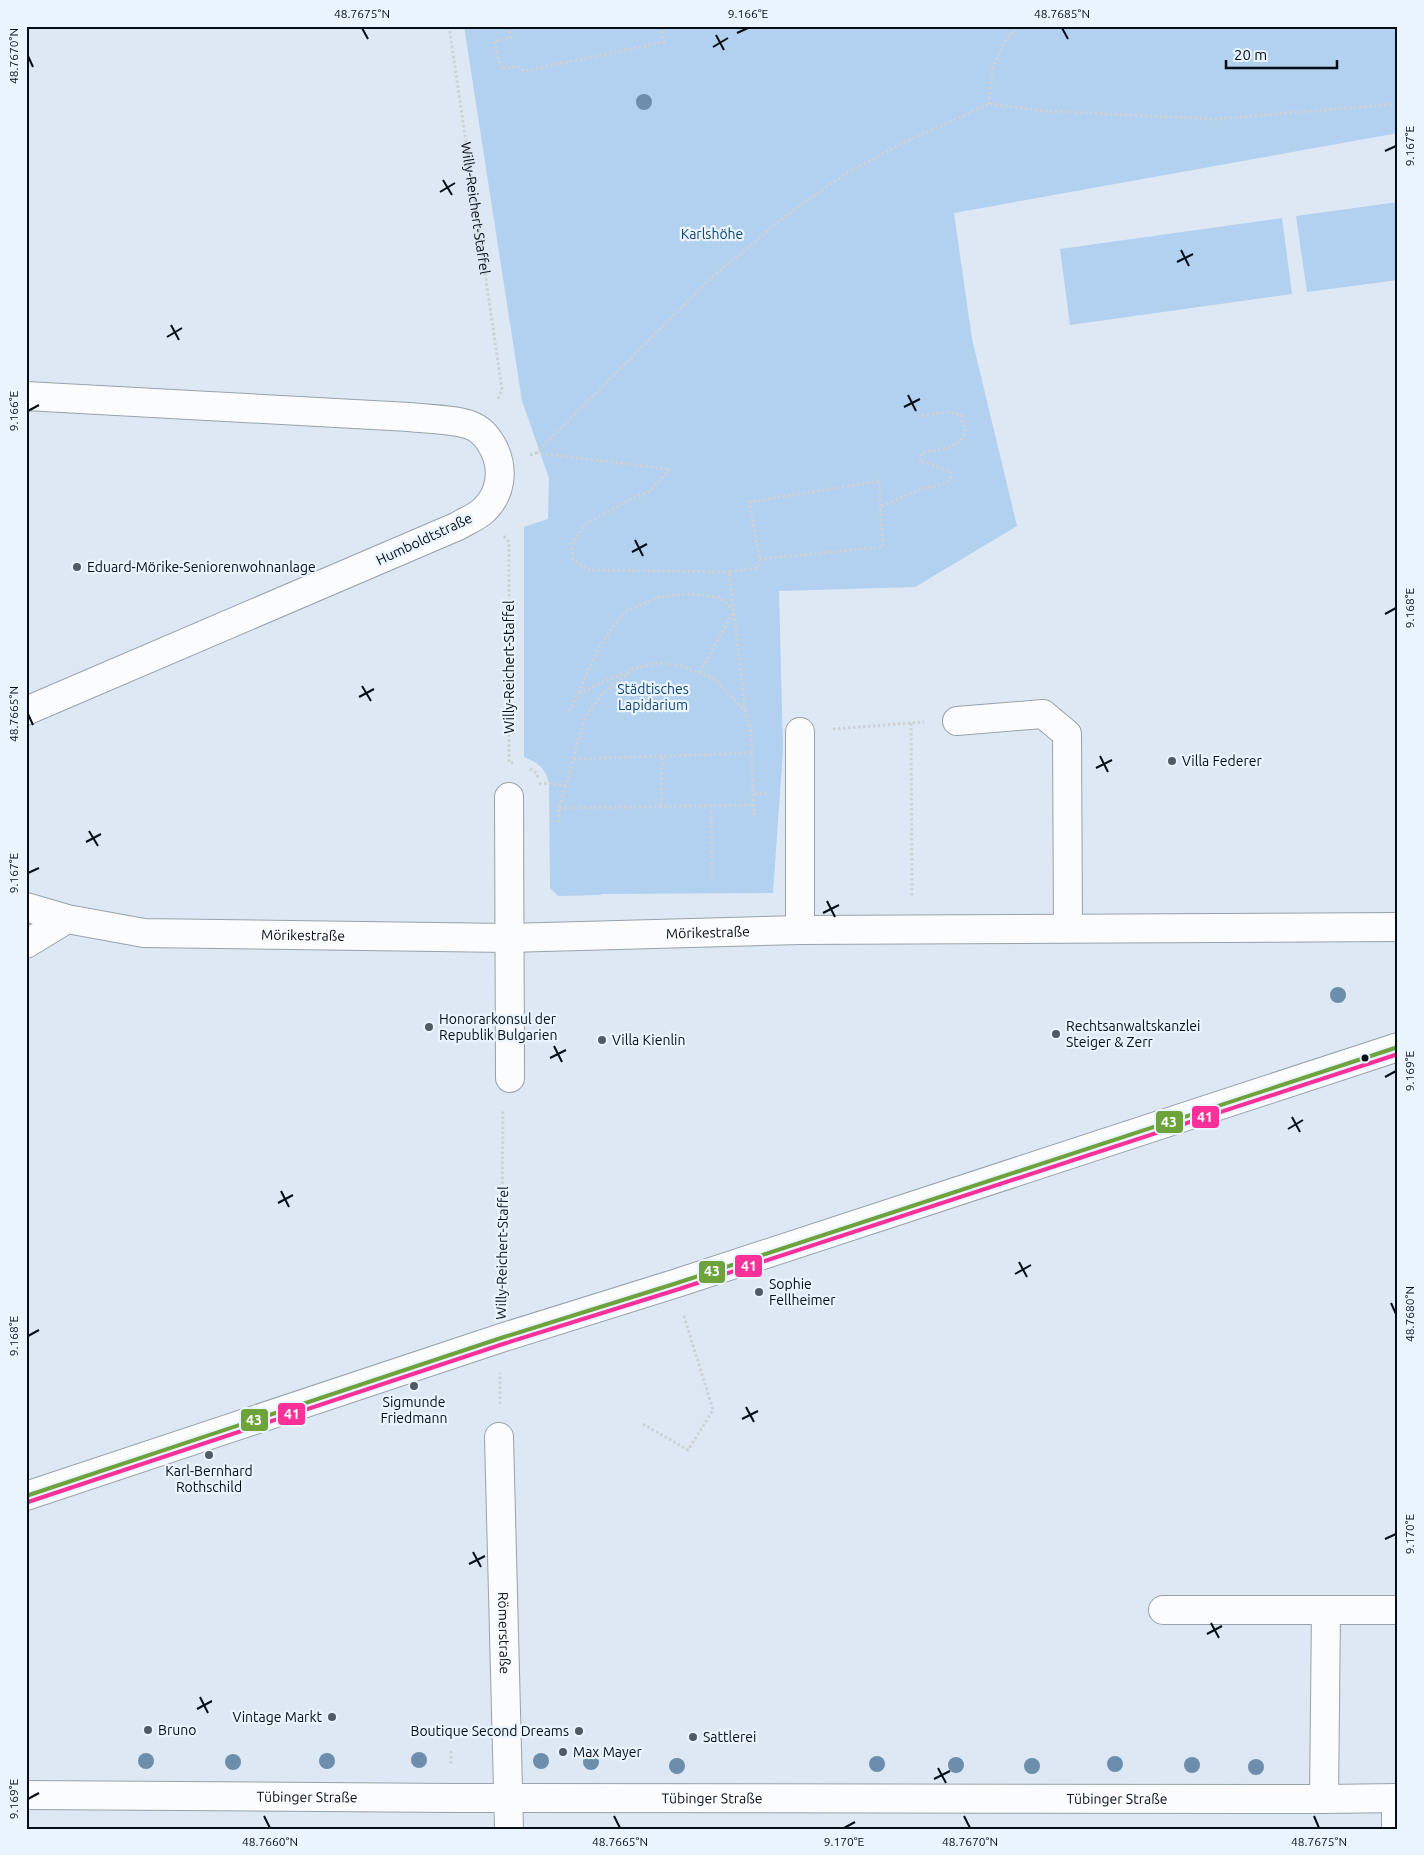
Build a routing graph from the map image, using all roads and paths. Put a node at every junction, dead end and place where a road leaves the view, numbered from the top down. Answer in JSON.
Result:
{"nodes":[{"id":1,"x":449,"y":26,"type":"edge"},
{"id":2,"x":509,"y":26,"type":"edge"},
{"id":3,"x":660,"y":26,"type":"edge"},
{"id":4,"x":1018,"y":26,"type":"edge"},
{"id":5,"x":990,"y":104,"type":"junction"},
{"id":6,"x":1398,"y":104,"type":"edge"},
{"id":7,"x":502,"y":390,"type":"dead end"},
{"id":8,"x":26,"y":396,"type":"edge"},
{"id":9,"x":918,"y":416,"type":"dead end"},
{"id":10,"x":560,"y":428,"type":"dead end"},
{"id":11,"x":536,"y":453,"type":"dead end"},
{"id":12,"x":882,"y":506,"type":"junction"},
{"id":13,"x":509,"y":542,"type":"dead end"},
{"id":14,"x":760,"y":559,"type":"junction"},
{"id":15,"x":729,"y":572,"type":"junction"},
{"id":16,"x":734,"y":611,"type":"junction"},
{"id":17,"x":633,"y":669,"type":"junction"},
{"id":18,"x":700,"y":672,"type":"junction"},
{"id":19,"x":578,"y":693,"type":"junction"},
{"id":20,"x":569,"y":711,"type":"dead end"},
{"id":21,"x":745,"y":711,"type":"junction"},
{"id":22,"x":26,"y":712,"type":"edge"},
{"id":23,"x":957,"y":721,"type":"dead end"},
{"id":24,"x":800,"y":732,"type":"joint"},
{"id":25,"x":753,"y":753,"type":"junction"},
{"id":26,"x":662,"y":756,"type":"junction"},
{"id":27,"x":574,"y":759,"type":"junction"},
{"id":28,"x":518,"y":764,"type":"dead end"},
{"id":29,"x":526,"y":767,"type":"dead end"},
{"id":30,"x":537,"y":773,"type":"dead end"},
{"id":31,"x":538,"y":784,"type":"dead end"},
{"id":32,"x":566,"y":786,"type":"junction"},
{"id":33,"x":753,"y":793,"type":"junction"},
{"id":34,"x":768,"y":794,"type":"dead end"},
{"id":35,"x":509,"y":797,"type":"dead end"},
{"id":36,"x":753,"y":805,"type":"junction"},
{"id":37,"x":661,"y":806,"type":"junction"},
{"id":38,"x":711,"y":806,"type":"junction"},
{"id":39,"x":559,"y":808,"type":"junction"},
{"id":40,"x":756,"y":813,"type":"dead end"},
{"id":41,"x":559,"y":822,"type":"dead end"},
{"id":42,"x":712,"y":879,"type":"dead end"},
{"id":43,"x":26,"y":907,"type":"edge"},
{"id":44,"x":67,"y":919,"type":"junction"},
{"id":45,"x":1398,"y":927,"type":"edge"},
{"id":46,"x":1068,"y":928,"type":"junction"},
{"id":47,"x":800,"y":930,"type":"junction"},
{"id":48,"x":912,"y":931,"type":"junction"},
{"id":49,"x":508,"y":938,"type":"junction"},
{"id":50,"x":26,"y":944,"type":"edge"},
{"id":51,"x":1398,"y":1047,"type":"edge"},
{"id":52,"x":510,"y":1078,"type":"dead end"},
{"id":53,"x":503,"y":1108,"type":"dead end"},
{"id":54,"x":674,"y":1284,"type":"junction"},
{"id":55,"x":501,"y":1338,"type":"junction"},
{"id":56,"x":643,"y":1424,"type":"dead end"},
{"id":57,"x":499,"y":1437,"type":"joint"},
{"id":58,"x":26,"y":1496,"type":"edge"},
{"id":59,"x":1163,"y":1610,"type":"dead end"},
{"id":60,"x":1326,"y":1610,"type":"junction"},
{"id":61,"x":1398,"y":1610,"type":"edge"},
{"id":62,"x":26,"y":1795,"type":"edge"},
{"id":63,"x":508,"y":1798,"type":"junction"},
{"id":64,"x":1397,"y":1798,"type":"edge"},
{"id":65,"x":1324,"y":1799,"type":"junction"},
{"id":66,"x":509,"y":1829,"type":"edge"},
{"id":67,"x":1396,"y":1829,"type":"edge"}],
"edges":[{"from":1,"to":7,"type":"path","name":"Willy-Reichert-Staffel"},
{"from":2,"to":3,"type":"path"},
{"from":4,"to":5,"type":"path"},
{"from":5,"to":6,"type":"path"},
{"from":5,"to":10,"type":"path"},
{"from":8,"to":22,"type":"street","name":"Humboldtstraße"},
{"from":9,"to":12,"type":"path"},
{"from":11,"to":15,"type":"path"},
{"from":12,"to":14,"type":"path"},
{"from":12,"to":14,"type":"path"},
{"from":13,"to":28,"type":"path","name":"Willy-Reichert-Staffel"},
{"from":14,"to":15,"type":"path"},
{"from":15,"to":16,"type":"path"},
{"from":16,"to":18,"type":"path"},
{"from":16,"to":19,"type":"path"},
{"from":16,"to":21,"type":"path"},
{"from":17,"to":18,"type":"path"},
{"from":17,"to":19,"type":"path"},
{"from":17,"to":27,"type":"path"},
{"from":18,"to":21,"type":"path"},
{"from":19,"to":20,"type":"path"},
{"from":21,"to":25,"type":"path"},
{"from":23,"to":46,"type":"street"},
{"from":24,"to":47,"type":"street"},
{"from":24,"to":48,"type":"path"},
{"from":25,"to":26,"type":"path"},
{"from":25,"to":33,"type":"path"},
{"from":26,"to":27,"type":"path"},
{"from":26,"to":37,"type":"path"},
{"from":27,"to":32,"type":"path"},
{"from":29,"to":30,"type":"path"},
{"from":31,"to":32,"type":"path"},
{"from":32,"to":39,"type":"path"},
{"from":33,"to":34,"type":"path"},
{"from":33,"to":36,"type":"path"},
{"from":35,"to":49,"type":"street"},
{"from":36,"to":38,"type":"path"},
{"from":36,"to":40,"type":"path"},
{"from":37,"to":38,"type":"path"},
{"from":37,"to":39,"type":"path"},
{"from":38,"to":42,"type":"path"},
{"from":39,"to":41,"type":"path"},
{"from":43,"to":44,"type":"street","name":"Mörikestraße"},
{"from":44,"to":49,"type":"street","name":"Mörikestraße"},
{"from":44,"to":50,"type":"street"},
{"from":45,"to":46,"type":"street","name":"Mörikestraße"},
{"from":46,"to":48,"type":"street","name":"Mörikestraße"},
{"from":47,"to":48,"type":"street","name":"Mörikestraße"},
{"from":47,"to":49,"type":"street","name":"Mörikestraße"},
{"from":49,"to":52,"type":"street"},
{"from":51,"to":54,"type":"street"},
{"from":53,"to":55,"type":"path","name":"Willy-Reichert-Staffel"},
{"from":54,"to":55,"type":"street"},
{"from":54,"to":56,"type":"path"},
{"from":55,"to":57,"type":"path","name":"Willy-Reichert-Staffel"},
{"from":55,"to":58,"type":"street"},
{"from":57,"to":63,"type":"street","name":"Römerstraße"},
{"from":59,"to":60,"type":"street"},
{"from":60,"to":61,"type":"street"},
{"from":60,"to":65,"type":"street"},
{"from":62,"to":63,"type":"street","name":"Tübinger Straße"},
{"from":63,"to":65,"type":"street","name":"Tübinger Straße"},
{"from":63,"to":66,"type":"street","name":"Römerstraße"},
{"from":64,"to":65,"type":"street","name":"Tübinger Straße"},
{"from":64,"to":67,"type":"street"}]}
